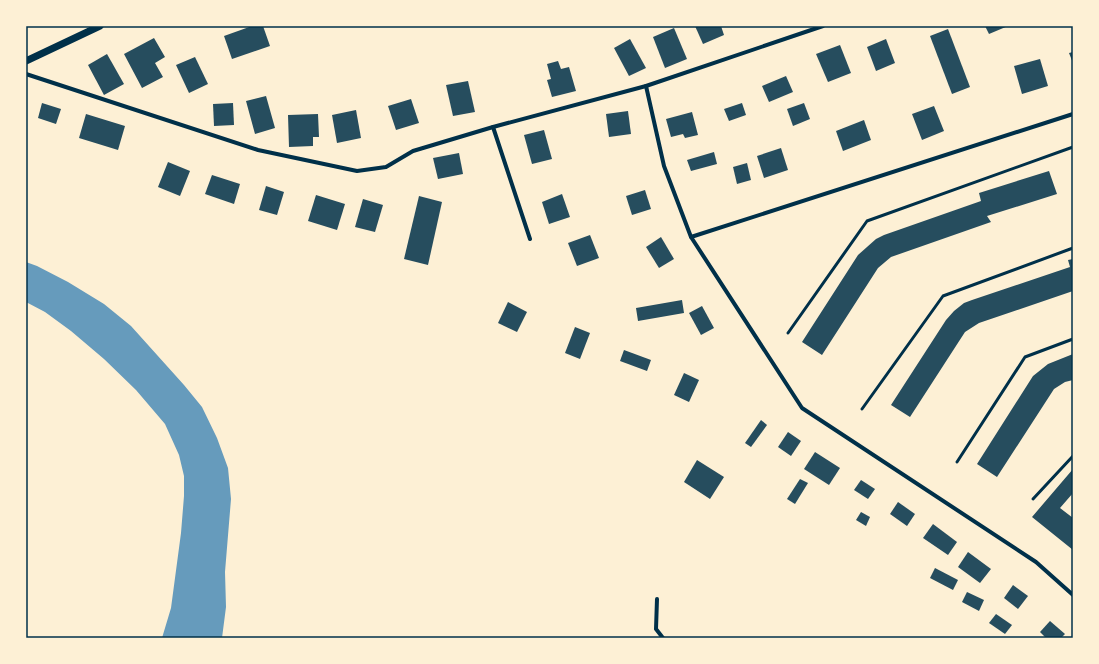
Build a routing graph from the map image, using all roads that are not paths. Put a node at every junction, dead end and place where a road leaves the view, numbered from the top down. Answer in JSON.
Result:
{"nodes":[{"id":1,"x":100,"y":26,"type":"edge"},
{"id":2,"x":823,"y":26,"type":"edge"},
{"id":3,"x":26,"y":61,"type":"edge"},
{"id":4,"x":26,"y":74,"type":"edge"},
{"id":5,"x":646,"y":86,"type":"junction"},
{"id":6,"x":1073,"y":114,"type":"edge"},
{"id":7,"x":493,"y":127,"type":"junction"},
{"id":8,"x":1073,"y":147,"type":"edge"},
{"id":9,"x":691,"y":237,"type":"junction"},
{"id":10,"x":530,"y":239,"type":"dead end"},
{"id":11,"x":1073,"y":248,"type":"edge"},
{"id":12,"x":788,"y":332,"type":"dead end"},
{"id":13,"x":1073,"y":339,"type":"edge"},
{"id":14,"x":862,"y":409,"type":"dead end"},
{"id":15,"x":1073,"y":456,"type":"edge"},
{"id":16,"x":957,"y":462,"type":"dead end"},
{"id":17,"x":1033,"y":499,"type":"dead end"},
{"id":18,"x":1073,"y":595,"type":"edge"},
{"id":19,"x":656,"y":598,"type":"dead end"},
{"id":20,"x":663,"y":638,"type":"edge"}],
"edges":[{"from":1,"to":3,"type":"street"},
{"from":2,"to":5,"type":"street"},
{"from":4,"to":7,"type":"street"},
{"from":5,"to":7,"type":"street"},
{"from":5,"to":9,"type":"street"},
{"from":6,"to":9,"type":"street"},
{"from":7,"to":10,"type":"street"},
{"from":8,"to":12,"type":"lane"},
{"from":9,"to":18,"type":"street"},
{"from":11,"to":14,"type":"lane"},
{"from":13,"to":16,"type":"lane"},
{"from":15,"to":17,"type":"lane"},
{"from":19,"to":20,"type":"street"}]}
